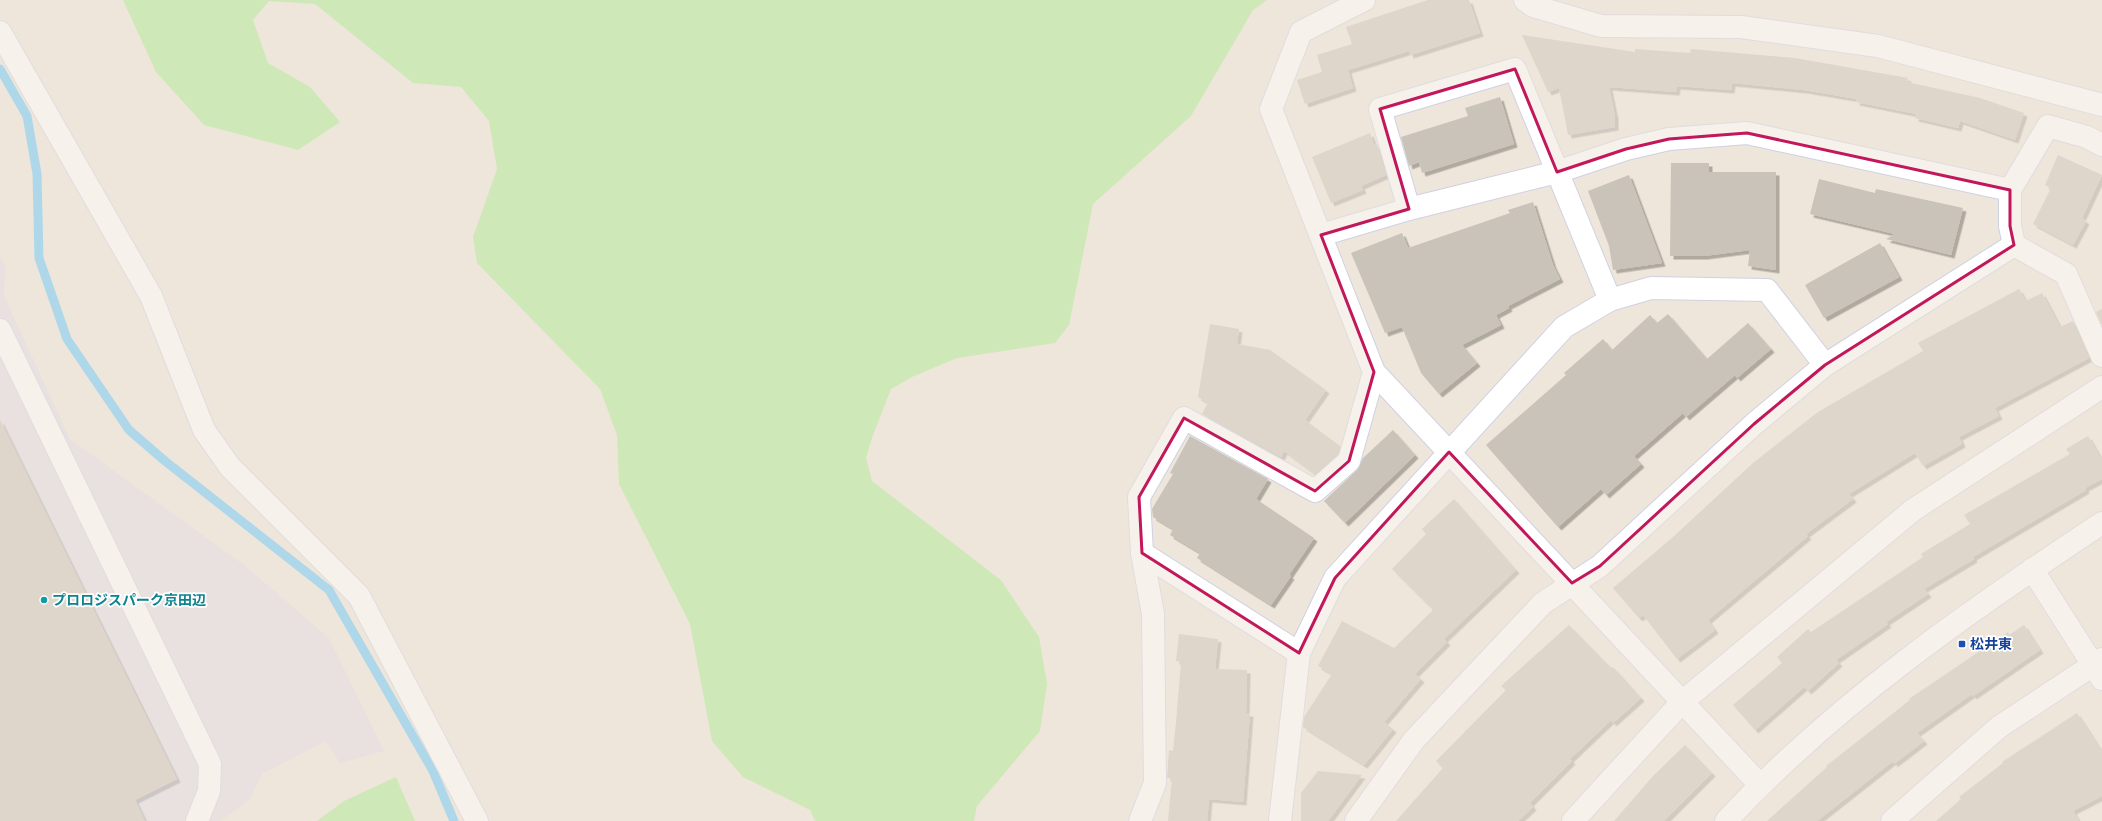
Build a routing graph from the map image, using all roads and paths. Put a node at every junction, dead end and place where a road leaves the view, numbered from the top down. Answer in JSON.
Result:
{"nodes":[{"id":1,"x":1364,"y":0,"type":"edge"},
{"id":2,"x":1525,"y":0,"type":"edge"},
{"id":3,"x":0,"y":32,"type":"edge"},
{"id":4,"x":2102,"y":105,"type":"edge"},
{"id":5,"x":2102,"y":145,"type":"edge"},
{"id":6,"x":1557,"y":172,"type":"junction"},
{"id":7,"x":2010,"y":190,"type":"junction"},
{"id":8,"x":1409,"y":209,"type":"junction"},
{"id":9,"x":1321,"y":235,"type":"junction"},
{"id":10,"x":2014,"y":245,"type":"junction"},
{"id":11,"x":1610,"y":300,"type":"junction"},
{"id":12,"x":0,"y":330,"type":"edge"},
{"id":13,"x":2102,"y":356,"type":"edge"},
{"id":14,"x":1825,"y":365,"type":"junction"},
{"id":15,"x":1374,"y":372,"type":"junction"},
{"id":16,"x":2102,"y":387,"type":"edge"},
{"id":17,"x":1449,"y":452,"type":"junction"},
{"id":18,"x":2102,"y":523,"type":"edge"},
{"id":19,"x":1142,"y":553,"type":"junction"},
{"id":20,"x":2032,"y":569,"type":"junction"},
{"id":21,"x":1572,"y":584,"type":"junction"},
{"id":22,"x":1299,"y":653,"type":"junction"},
{"id":23,"x":2099,"y":667,"type":"edge"},
{"id":24,"x":1682,"y":702,"type":"junction"},
{"id":25,"x":1760,"y":785,"type":"junction"},
{"id":26,"x":197,"y":821,"type":"edge"},
{"id":27,"x":477,"y":821,"type":"edge"},
{"id":28,"x":1140,"y":821,"type":"edge"},
{"id":29,"x":1280,"y":821,"type":"edge"},
{"id":30,"x":1356,"y":821,"type":"edge"},
{"id":31,"x":1574,"y":821,"type":"edge"},
{"id":32,"x":1726,"y":821,"type":"edge"},
{"id":33,"x":1892,"y":821,"type":"edge"}],
"edges":[{"from":1,"to":9,"type":"street"},
{"from":2,"to":4,"type":"street"},
{"from":3,"to":27,"type":"street"},
{"from":5,"to":7,"type":"street"},
{"from":6,"to":7,"type":"street"},
{"from":6,"to":8,"type":"street"},
{"from":6,"to":8,"type":"street"},
{"from":6,"to":11,"type":"street"},
{"from":7,"to":10,"type":"street"},
{"from":8,"to":9,"type":"street"},
{"from":9,"to":15,"type":"street"},
{"from":10,"to":13,"type":"street"},
{"from":10,"to":14,"type":"street"},
{"from":11,"to":14,"type":"street"},
{"from":11,"to":17,"type":"street"},
{"from":12,"to":26,"type":"street"},
{"from":14,"to":21,"type":"street"},
{"from":15,"to":17,"type":"street"},
{"from":15,"to":19,"type":"street"},
{"from":16,"to":24,"type":"street"},
{"from":17,"to":21,"type":"street"},
{"from":17,"to":22,"type":"street"},
{"from":18,"to":20,"type":"street"},
{"from":19,"to":22,"type":"street"},
{"from":19,"to":28,"type":"street"},
{"from":20,"to":23,"type":"street"},
{"from":20,"to":25,"type":"street"},
{"from":21,"to":24,"type":"street"},
{"from":21,"to":30,"type":"street"},
{"from":22,"to":29,"type":"street"},
{"from":23,"to":33,"type":"street"},
{"from":24,"to":25,"type":"street"},
{"from":24,"to":31,"type":"street"},
{"from":25,"to":32,"type":"street"}]}
